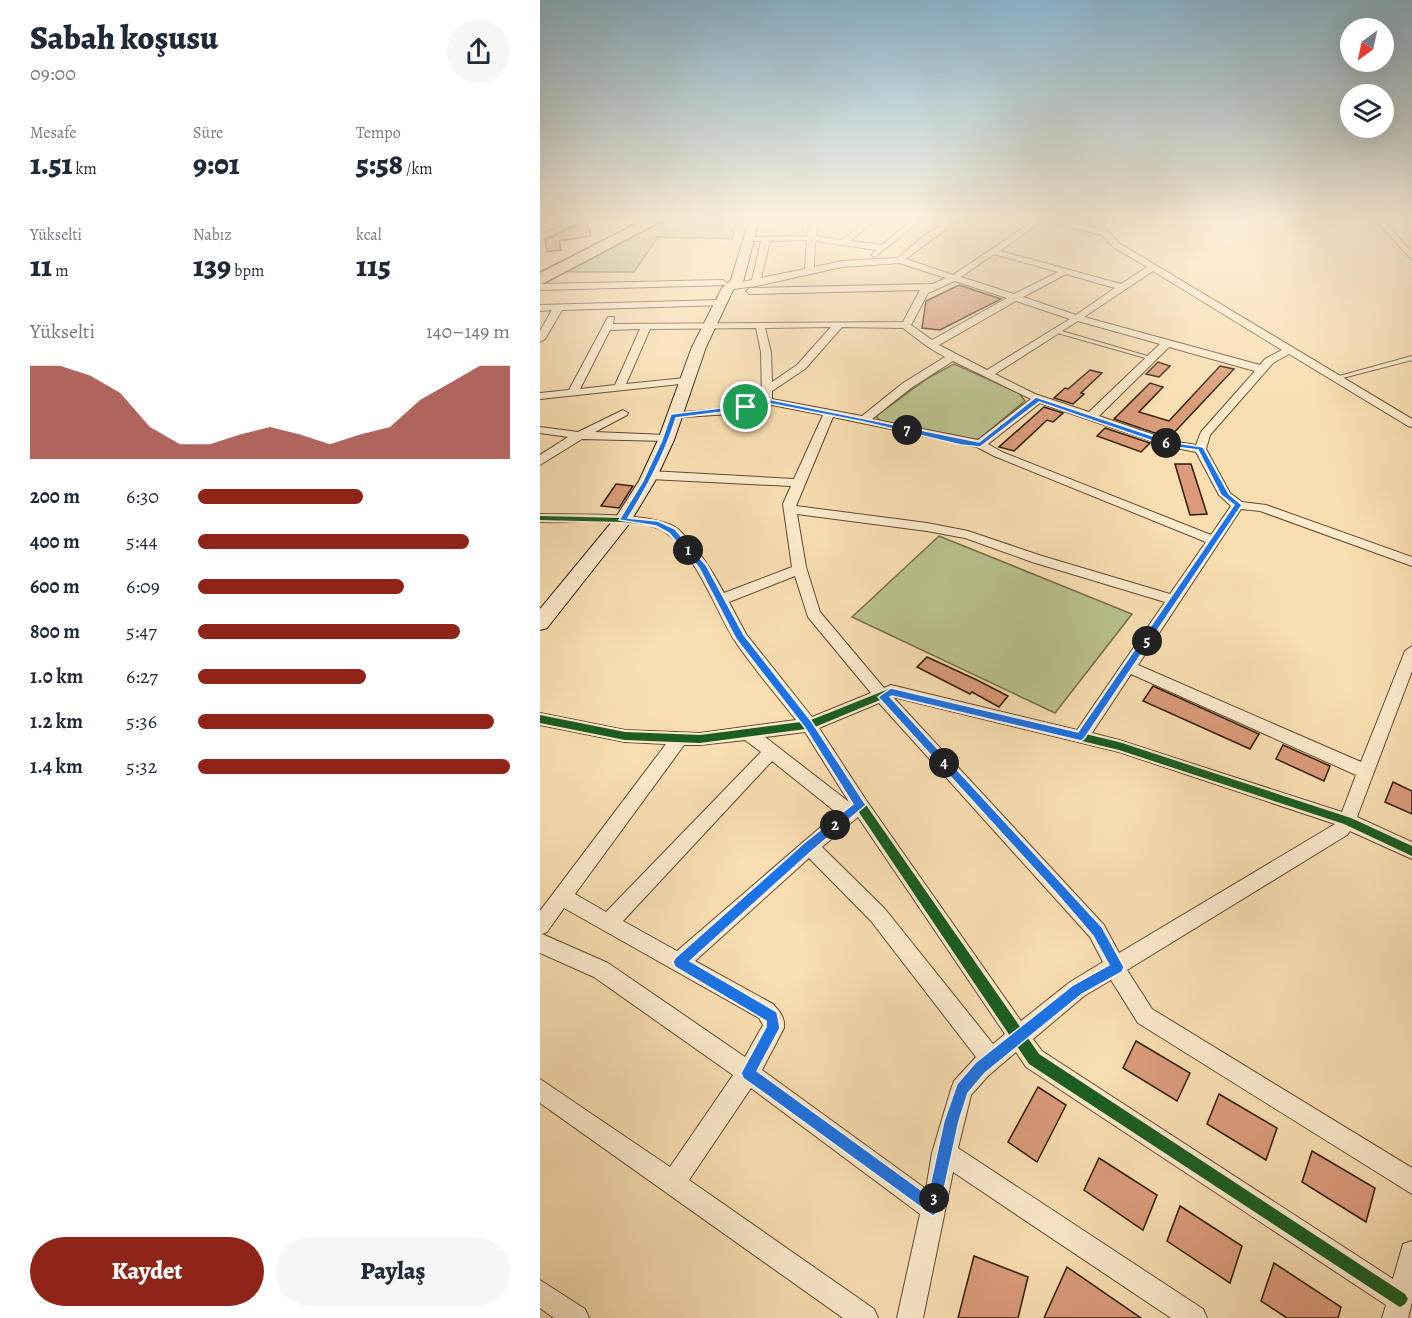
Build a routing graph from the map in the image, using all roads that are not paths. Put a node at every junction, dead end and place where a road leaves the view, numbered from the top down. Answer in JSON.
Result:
{"nodes":[{"id":1,"x":728,"y":282,"type":"edge"},
{"id":2,"x":737,"y":282,"type":"edge"},
{"id":3,"x":763,"y":282,"type":"edge"},
{"id":4,"x":946,"y":282,"type":"edge"},
{"id":5,"x":965,"y":282,"type":"edge"},
{"id":6,"x":1047,"y":282,"type":"edge"},
{"id":7,"x":1101,"y":282,"type":"edge"},
{"id":8,"x":1130,"y":282,"type":"edge"},
{"id":9,"x":1176,"y":282,"type":"edge"},
{"id":10,"x":756,"y":283,"type":"joint"},
{"id":11,"x":629,"y":285,"type":"junction"},
{"id":12,"x":540,"y":287,"type":"edge"},
{"id":13,"x":933,"y":287,"type":"junction"},
{"id":14,"x":1122,"y":287,"type":"junction"},
{"id":15,"x":724,"y":292,"type":"junction"},
{"id":16,"x":1016,"y":297,"type":"junction"},
{"id":17,"x":618,"y":306,"type":"junction"},
{"id":18,"x":559,"y":307,"type":"junction"},
{"id":19,"x":540,"y":308,"type":"edge"},
{"id":20,"x":1077,"y":318,"type":"junction"},
{"id":21,"x":839,"y":324,"type":"junction"},
{"id":22,"x":760,"y":325,"type":"junction"},
{"id":23,"x":906,"y":325,"type":"junction"},
{"id":24,"x":709,"y":326,"type":"junction"},
{"id":25,"x":607,"y":327,"type":"junction"},
{"id":26,"x":646,"y":327,"type":"junction"},
{"id":27,"x":1056,"y":331,"type":"junction"},
{"id":28,"x":540,"y":339,"type":"edge"},
{"id":29,"x":1167,"y":343,"type":"junction"},
{"id":30,"x":931,"y":345,"type":"junction"},
{"id":31,"x":1289,"y":350,"type":"junction"},
{"id":32,"x":954,"y":357,"type":"junction"},
{"id":33,"x":1151,"y":358,"type":"junction"},
{"id":34,"x":1412,"y":358,"type":"edge"},
{"id":35,"x":1261,"y":369,"type":"junction"},
{"id":36,"x":986,"y":375,"type":"junction"},
{"id":37,"x":1335,"y":378,"type":"junction"},
{"id":38,"x":685,"y":381,"type":"junction"},
{"id":39,"x":619,"y":388,"type":"junction"},
{"id":40,"x":573,"y":392,"type":"junction"},
{"id":41,"x":540,"y":396,"type":"edge"},
{"id":42,"x":767,"y":396,"type":"junction"},
{"id":43,"x":1038,"y":399,"type":"junction"},
{"id":44,"x":623,"y":413,"type":"dead end"},
{"id":45,"x":829,"y":414,"type":"junction"},
{"id":46,"x":673,"y":416,"type":"junction"},
{"id":47,"x":1091,"y":417,"type":"junction"},
{"id":48,"x":864,"y":420,"type":"junction"},
{"id":49,"x":1412,"y":424,"type":"edge"},
{"id":50,"x":540,"y":430,"type":"edge"},
{"id":51,"x":579,"y":435,"type":"junction"},
{"id":52,"x":666,"y":438,"type":"junction"},
{"id":53,"x":980,"y":444,"type":"junction"},
{"id":54,"x":1200,"y":448,"type":"junction"},
{"id":55,"x":540,"y":461,"type":"edge"},
{"id":56,"x":650,"y":475,"type":"junction"},
{"id":57,"x":798,"y":483,"type":"junction"},
{"id":58,"x":1238,"y":505,"type":"junction"},
{"id":59,"x":790,"y":509,"type":"junction"},
{"id":60,"x":540,"y":519,"type":"edge"},
{"id":61,"x":623,"y":520,"type":"junction"},
{"id":62,"x":1215,"y":541,"type":"junction"},
{"id":63,"x":1412,"y":562,"type":"edge"},
{"id":64,"x":800,"y":569,"type":"junction"},
{"id":65,"x":720,"y":600,"type":"junction"},
{"id":66,"x":1174,"y":600,"type":"junction"},
{"id":67,"x":547,"y":607,"type":"edge"},
{"id":68,"x":540,"y":623,"type":"edge"},
{"id":69,"x":1412,"y":651,"type":"edge"},
{"id":70,"x":1129,"y":667,"type":"junction"},
{"id":71,"x":883,"y":697,"type":"junction"},
{"id":72,"x":540,"y":719,"type":"edge"},
{"id":73,"x":809,"y":725,"type":"junction"},
{"id":74,"x":748,"y":733,"type":"junction"},
{"id":75,"x":1081,"y":736,"type":"junction"},
{"id":76,"x":679,"y":739,"type":"junction"},
{"id":77,"x":772,"y":751,"type":"junction"},
{"id":78,"x":1366,"y":772,"type":"junction"},
{"id":79,"x":855,"y":809,"type":"junction"},
{"id":80,"x":1347,"y":821,"type":"junction"},
{"id":81,"x":808,"y":846,"type":"junction"},
{"id":82,"x":1412,"y":851,"type":"edge"},
{"id":83,"x":562,"y":897,"type":"junction"},
{"id":84,"x":608,"y":922,"type":"junction"},
{"id":85,"x":540,"y":926,"type":"edge"},
{"id":86,"x":540,"y":943,"type":"edge"},
{"id":87,"x":680,"y":962,"type":"junction"},
{"id":88,"x":1117,"y":967,"type":"junction"},
{"id":89,"x":1018,"y":1037,"type":"junction"},
{"id":90,"x":991,"y":1059,"type":"junction"},
{"id":91,"x":748,"y":1073,"type":"junction"},
{"id":92,"x":540,"y":1090,"type":"edge"},
{"id":93,"x":944,"y":1153,"type":"junction"},
{"id":94,"x":1412,"y":1182,"type":"edge"},
{"id":95,"x":673,"y":1184,"type":"junction"},
{"id":96,"x":933,"y":1208,"type":"junction"},
{"id":97,"x":1412,"y":1253,"type":"edge"},
{"id":98,"x":540,"y":1293,"type":"edge"},
{"id":99,"x":1398,"y":1309,"type":"edge"},
{"id":100,"x":576,"y":1318,"type":"edge"},
{"id":101,"x":865,"y":1318,"type":"edge"},
{"id":102,"x":910,"y":1318,"type":"edge"},
{"id":103,"x":1194,"y":1318,"type":"edge"}],
"edges":[{"from":1,"to":15,"type":"street"},
{"from":2,"to":15,"type":"street"},
{"from":3,"to":10,"type":"street"},
{"from":4,"to":13,"type":"street"},
{"from":5,"to":16,"type":"street"},
{"from":6,"to":16,"type":"street"},
{"from":7,"to":14,"type":"street"},
{"from":8,"to":14,"type":"street"},
{"from":9,"to":31,"type":"street"},
{"from":10,"to":15,"type":"street"},
{"from":11,"to":12,"type":"street"},
{"from":11,"to":15,"type":"street"},
{"from":11,"to":17,"type":"street"},
{"from":13,"to":15,"type":"street"},
{"from":13,"to":23,"type":"street"},
{"from":14,"to":20,"type":"street"},
{"from":15,"to":17,"type":"street"},
{"from":15,"to":24,"type":"street"},
{"from":16,"to":20,"type":"street"},
{"from":16,"to":30,"type":"street"},
{"from":17,"to":18,"type":"street"},
{"from":17,"to":25,"type":"street"},
{"from":18,"to":19,"type":"street"},
{"from":18,"to":28,"type":"street"},
{"from":20,"to":27,"type":"street"},
{"from":20,"to":29,"type":"street"},
{"from":21,"to":22,"type":"street"},
{"from":21,"to":23,"type":"street"},
{"from":21,"to":42,"type":"street"},
{"from":22,"to":24,"type":"street"},
{"from":22,"to":42,"type":"street"},
{"from":23,"to":30,"type":"street"},
{"from":24,"to":26,"type":"street"},
{"from":24,"to":38,"type":"street"},
{"from":25,"to":26,"type":"street"},
{"from":25,"to":40,"type":"street"},
{"from":26,"to":39,"type":"street"},
{"from":27,"to":33,"type":"lane"},
{"from":27,"to":36,"type":"street"},
{"from":29,"to":33,"type":"street"},
{"from":29,"to":35,"type":"street"},
{"from":30,"to":32,"type":"street"},
{"from":31,"to":35,"type":"street"},
{"from":31,"to":37,"type":"street"},
{"from":32,"to":36,"type":"street"},
{"from":32,"to":48,"type":"street"},
{"from":33,"to":47,"type":"street"},
{"from":34,"to":37,"type":"lane"},
{"from":35,"to":54,"type":"street"},
{"from":36,"to":43,"type":"street"},
{"from":37,"to":49,"type":"street"},
{"from":38,"to":39,"type":"street"},
{"from":38,"to":46,"type":"street"},
{"from":39,"to":40,"type":"street"},
{"from":40,"to":41,"type":"street"},
{"from":42,"to":45,"type":"street"},
{"from":42,"to":46,"type":"street"},
{"from":43,"to":47,"type":"street"},
{"from":43,"to":53,"type":"street"},
{"from":44,"to":51,"type":"street"},
{"from":45,"to":48,"type":"street"},
{"from":45,"to":57,"type":"street"},
{"from":46,"to":52,"type":"street"},
{"from":47,"to":54,"type":"street"},
{"from":48,"to":53,"type":"street"},
{"from":50,"to":51,"type":"street"},
{"from":51,"to":52,"type":"street"},
{"from":51,"to":55,"type":"street"},
{"from":52,"to":56,"type":"street"},
{"from":53,"to":62,"type":"street"},
{"from":54,"to":58,"type":"street"},
{"from":56,"to":57,"type":"street"},
{"from":56,"to":61,"type":"street"},
{"from":57,"to":59,"type":"street"},
{"from":58,"to":62,"type":"street"},
{"from":58,"to":63,"type":"street"},
{"from":59,"to":64,"type":"street"},
{"from":59,"to":66,"type":"street"},
{"from":60,"to":61,"type":"street"},
{"from":61,"to":65,"type":"street"},
{"from":61,"to":67,"type":"street"},
{"from":62,"to":66,"type":"street"},
{"from":64,"to":65,"type":"street"},
{"from":64,"to":71,"type":"street"},
{"from":65,"to":73,"type":"street"},
{"from":66,"to":70,"type":"street"},
{"from":67,"to":68,"type":"street"},
{"from":69,"to":78,"type":"street"},
{"from":70,"to":75,"type":"street"},
{"from":70,"to":78,"type":"street"},
{"from":71,"to":73,"type":"street"},
{"from":71,"to":75,"type":"street"},
{"from":71,"to":88,"type":"street"},
{"from":72,"to":76,"type":"street"},
{"from":73,"to":74,"type":"street"},
{"from":73,"to":79,"type":"street"},
{"from":74,"to":76,"type":"street"},
{"from":74,"to":77,"type":"street"},
{"from":75,"to":80,"type":"street"},
{"from":76,"to":83,"type":"street"},
{"from":77,"to":79,"type":"street"},
{"from":77,"to":84,"type":"street"},
{"from":78,"to":80,"type":"street"},
{"from":79,"to":81,"type":"street"},
{"from":79,"to":89,"type":"street"},
{"from":80,"to":82,"type":"street"},
{"from":80,"to":88,"type":"street"},
{"from":81,"to":87,"type":"street"},
{"from":81,"to":90,"type":"street"},
{"from":83,"to":84,"type":"street"},
{"from":83,"to":85,"type":"street"},
{"from":84,"to":87,"type":"street"},
{"from":86,"to":91,"type":"street"},
{"from":87,"to":91,"type":"street"},
{"from":88,"to":89,"type":"street"},
{"from":88,"to":94,"type":"street"},
{"from":89,"to":90,"type":"street"},
{"from":89,"to":99,"type":"street"},
{"from":90,"to":93,"type":"street"},
{"from":91,"to":95,"type":"street"},
{"from":91,"to":96,"type":"street"},
{"from":92,"to":95,"type":"street"},
{"from":93,"to":96,"type":"street"},
{"from":93,"to":103,"type":"street"},
{"from":95,"to":101,"type":"street"},
{"from":96,"to":102,"type":"street"},
{"from":97,"to":99,"type":"street"},
{"from":98,"to":100,"type":"street"}]}
